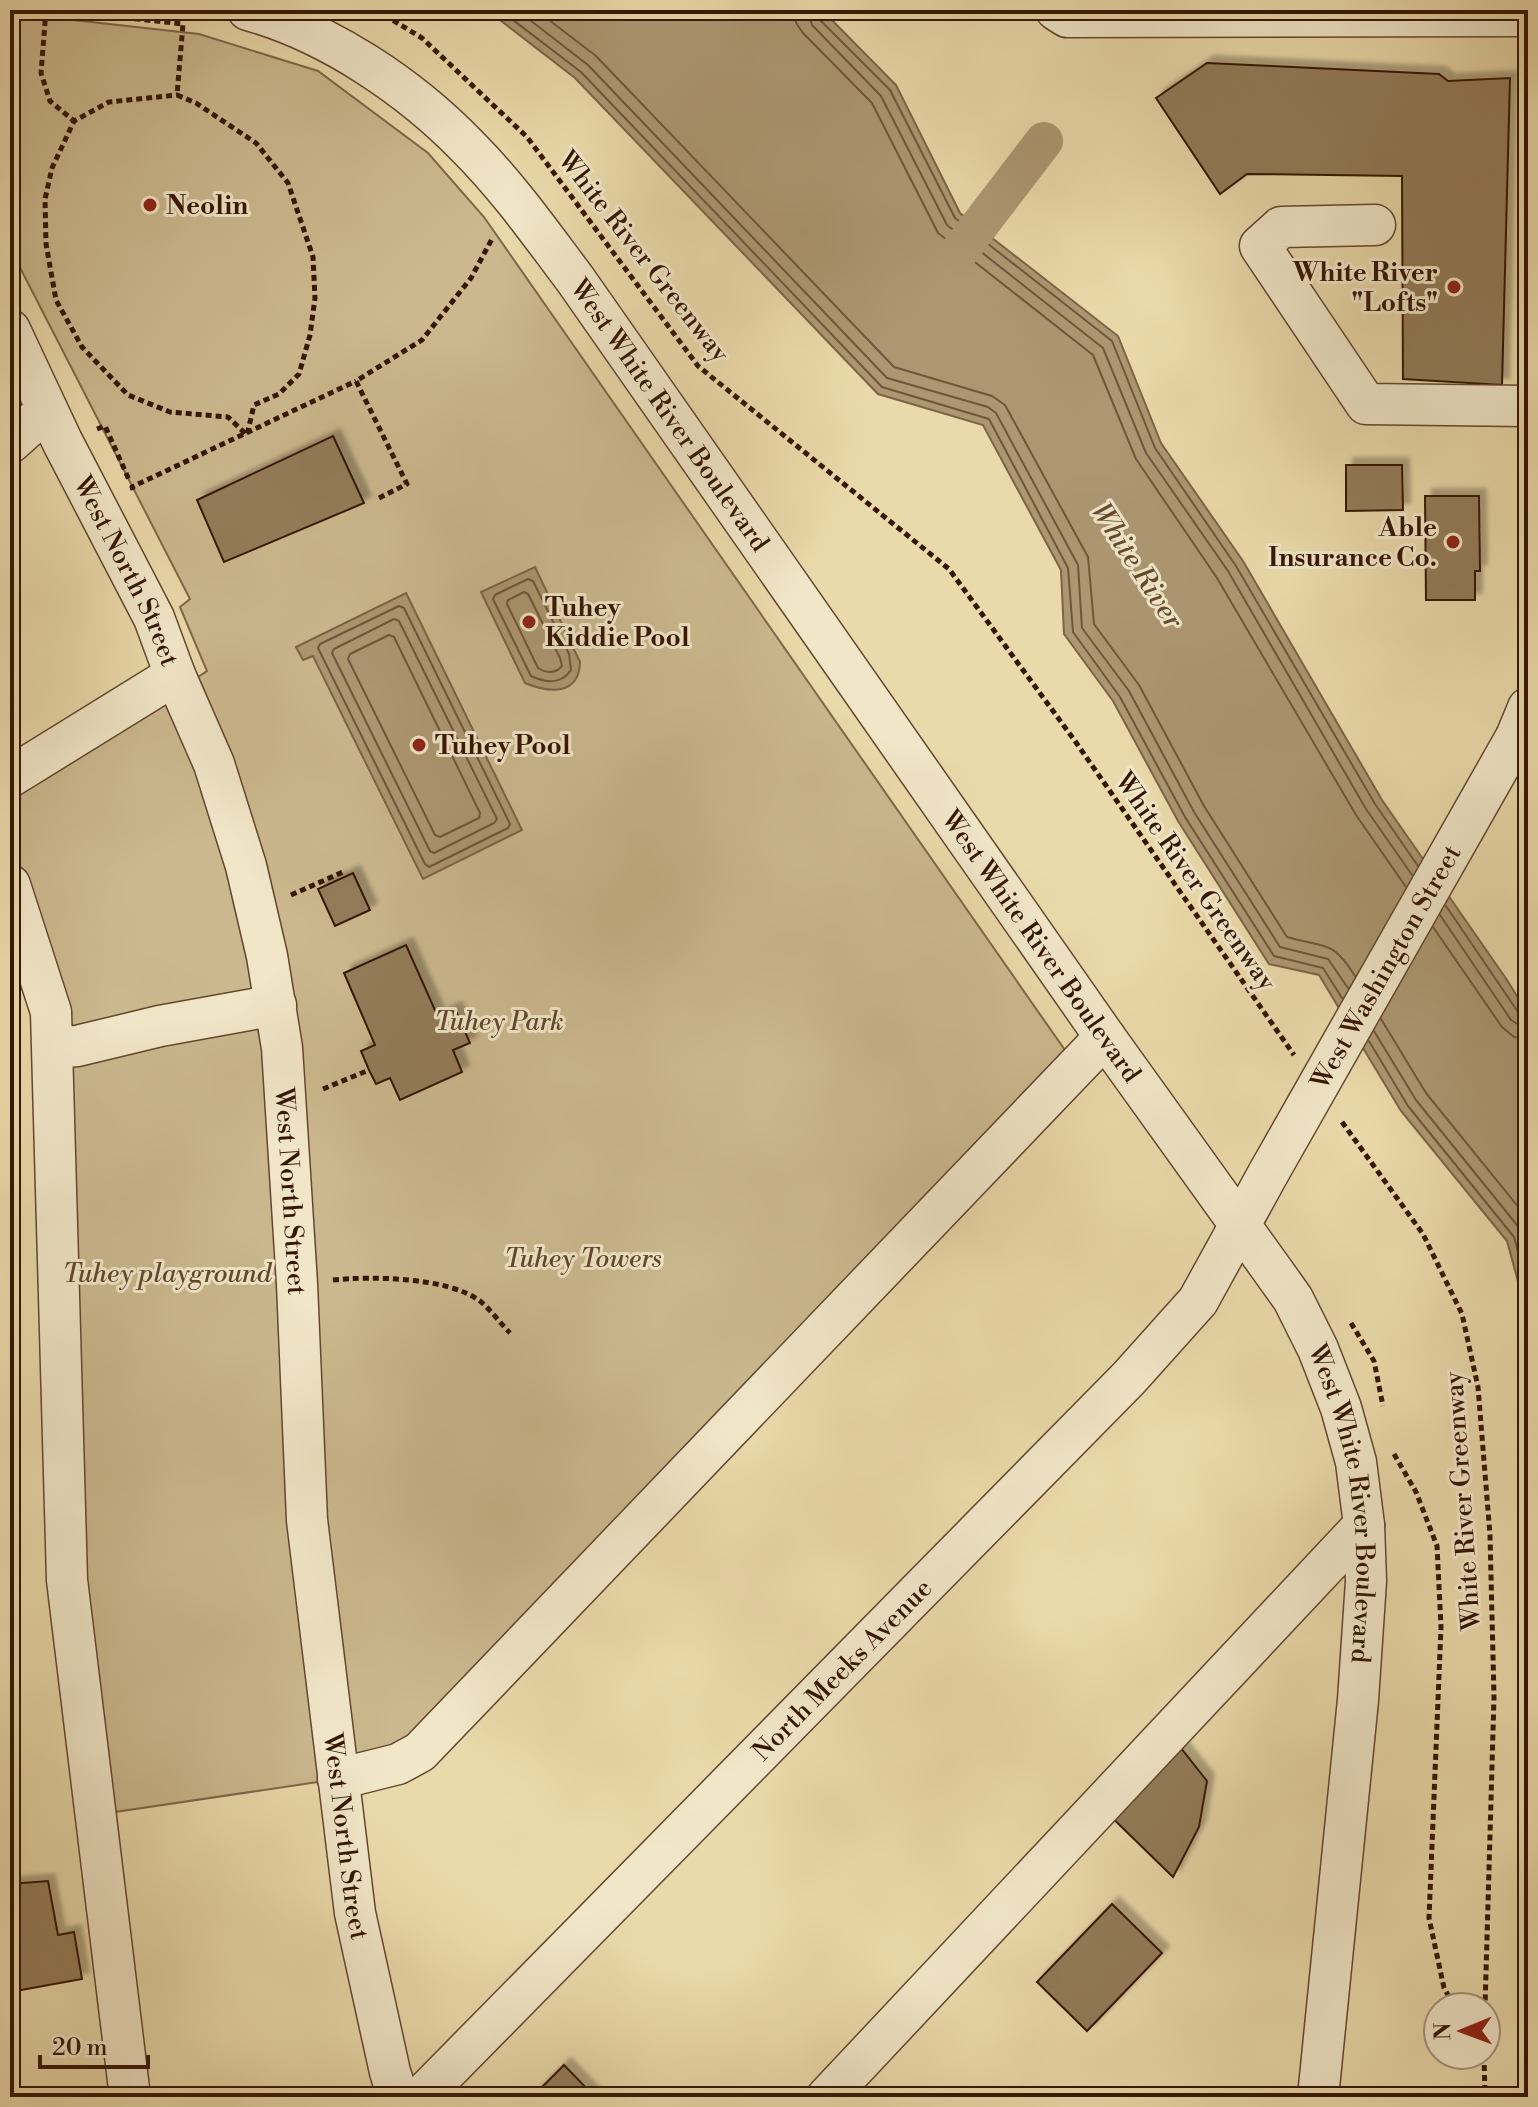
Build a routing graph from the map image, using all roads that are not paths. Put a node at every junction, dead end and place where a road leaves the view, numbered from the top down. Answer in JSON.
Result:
{"nodes":[{"id":1,"x":248,"y":10,"type":"edge"},
{"id":2,"x":1056,"y":10,"type":"edge"},
{"id":3,"x":1528,"y":16,"type":"edge"},
{"id":4,"x":1375,"y":225,"type":"dead end"},
{"id":5,"x":10,"y":330,"type":"edge"},
{"id":6,"x":1528,"y":406,"type":"edge"},
{"id":7,"x":47,"y":410,"type":"junction"},
{"id":8,"x":10,"y":443,"type":"edge"},
{"id":9,"x":175,"y":675,"type":"junction"},
{"id":10,"x":1524,"y":721,"type":"edge"},
{"id":11,"x":10,"y":777,"type":"edge"},
{"id":12,"x":10,"y":885,"type":"edge"},
{"id":13,"x":276,"y":1005,"type":"junction"},
{"id":14,"x":1105,"y":1037,"type":"junction"},
{"id":15,"x":53,"y":1048,"type":"junction"},
{"id":16,"x":1239,"y":1226,"type":"junction"},
{"id":17,"x":1364,"y":1525,"type":"junction"},
{"id":18,"x":338,"y":1779,"type":"junction"},
{"id":19,"x":130,"y":2097,"type":"edge"},
{"id":20,"x":398,"y":2097,"type":"edge"},
{"id":21,"x":421,"y":2097,"type":"edge"},
{"id":22,"x":827,"y":2097,"type":"edge"},
{"id":23,"x":1318,"y":2097,"type":"edge"}],
"edges":[{"from":1,"to":14,"type":"street","name":"West White River Boulevard"},
{"from":2,"to":3,"type":"street"},
{"from":4,"to":6,"type":"street"},
{"from":5,"to":7,"type":"street","name":"West North Street"},
{"from":7,"to":8,"type":"street"},
{"from":7,"to":9,"type":"street","name":"West North Street"},
{"from":9,"to":11,"type":"street"},
{"from":9,"to":13,"type":"street","name":"West North Street"},
{"from":10,"to":16,"type":"street","name":"West Washington Street","bridge":true},
{"from":12,"to":15,"type":"street"},
{"from":13,"to":15,"type":"street"},
{"from":13,"to":18,"type":"street","name":"West North Street"},
{"from":14,"to":16,"type":"street","name":"West White River Boulevard"},
{"from":14,"to":18,"type":"street"},
{"from":15,"to":19,"type":"street"},
{"from":16,"to":17,"type":"street","name":"West White River Boulevard"},
{"from":16,"to":21,"type":"street","name":"North Meeks Avenue"},
{"from":17,"to":22,"type":"street"},
{"from":17,"to":23,"type":"street","name":"West White River Boulevard"},
{"from":18,"to":20,"type":"street","name":"West North Street"}]}
